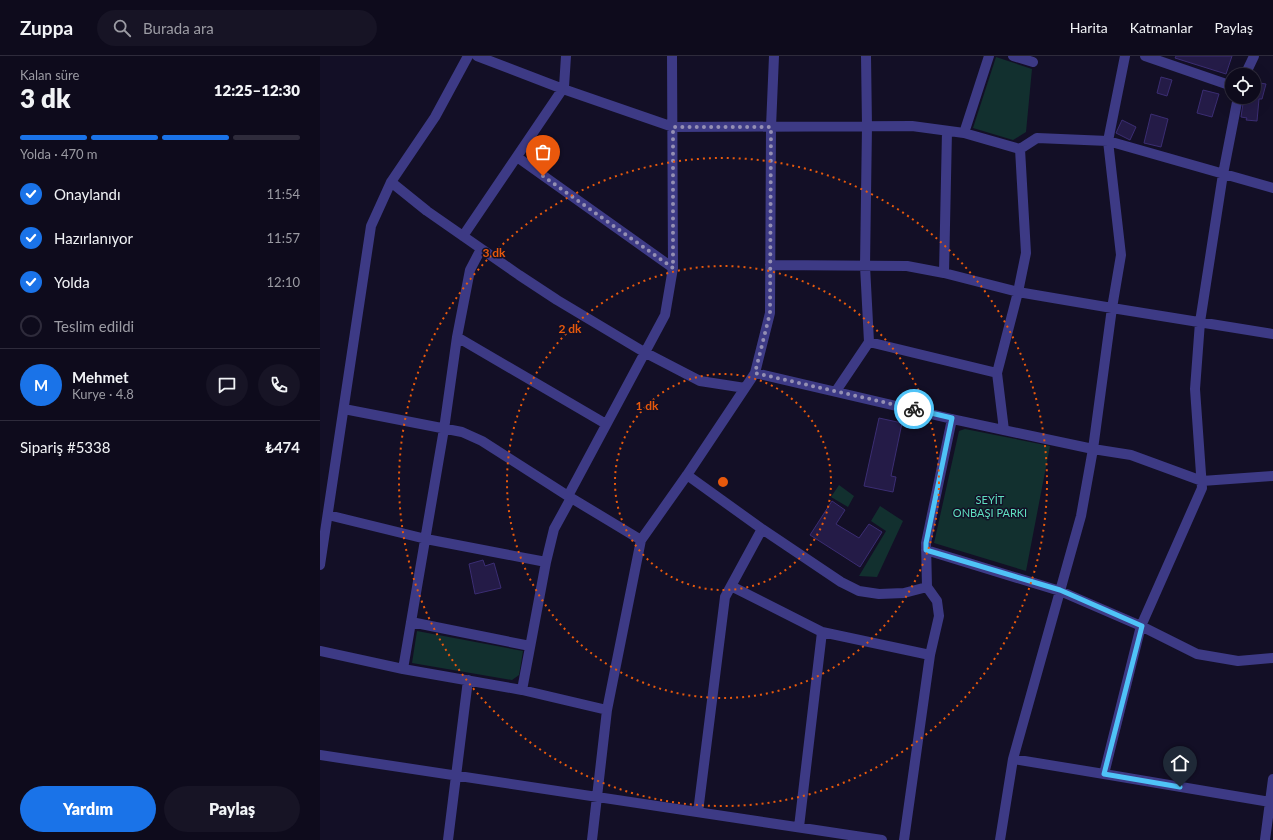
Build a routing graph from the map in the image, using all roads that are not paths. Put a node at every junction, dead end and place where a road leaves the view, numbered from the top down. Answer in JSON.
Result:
{"nodes":[{"id":1,"x":468,"y":56,"type":"edge"},
{"id":2,"x":477,"y":56,"type":"edge"},
{"id":3,"x":566,"y":56,"type":"edge"},
{"id":4,"x":672,"y":56,"type":"edge"},
{"id":5,"x":774,"y":56,"type":"edge"},
{"id":6,"x":866,"y":56,"type":"edge"},
{"id":7,"x":989,"y":56,"type":"edge"},
{"id":8,"x":1013,"y":56,"type":"edge"},
{"id":9,"x":1125,"y":56,"type":"edge"},
{"id":10,"x":1145,"y":56,"type":"edge"},
{"id":11,"x":1254,"y":56,"type":"edge"},
{"id":12,"x":1033,"y":62,"type":"dead end"},
{"id":13,"x":1248,"y":68,"type":"edge"},
{"id":14,"x":1225,"y":84,"type":"edge"},
{"id":15,"x":563,"y":89,"type":"junction"},
{"id":16,"x":1237,"y":104,"type":"edge"},
{"id":17,"x":868,"y":126,"type":"junction"},
{"id":18,"x":673,"y":127,"type":"junction"},
{"id":19,"x":771,"y":127,"type":"junction"},
{"id":20,"x":947,"y":131,"type":"junction"},
{"id":21,"x":964,"y":133,"type":"junction"},
{"id":22,"x":1108,"y":141,"type":"junction"},
{"id":23,"x":1020,"y":149,"type":"junction"},
{"id":24,"x":517,"y":158,"type":"junction"},
{"id":25,"x":1223,"y":174,"type":"junction"},
{"id":26,"x":391,"y":182,"type":"junction"},
{"id":27,"x":1273,"y":188,"type":"edge"},
{"id":28,"x":464,"y":236,"type":"junction"},
{"id":29,"x":481,"y":248,"type":"junction"},
{"id":30,"x":770,"y":265,"type":"junction"},
{"id":31,"x":865,"y":266,"type":"junction"},
{"id":32,"x":673,"y":268,"type":"junction"},
{"id":33,"x":944,"y":273,"type":"junction"},
{"id":34,"x":1018,"y":292,"type":"junction"},
{"id":35,"x":1112,"y":308,"type":"junction"},
{"id":36,"x":1200,"y":322,"type":"junction"},
{"id":37,"x":1273,"y":334,"type":"edge"},
{"id":38,"x":457,"y":336,"type":"junction"},
{"id":39,"x":869,"y":342,"type":"junction"},
{"id":40,"x":644,"y":352,"type":"junction"},
{"id":41,"x":755,"y":373,"type":"junction"},
{"id":42,"x":998,"y":373,"type":"junction"},
{"id":43,"x":745,"y":388,"type":"junction"},
{"id":44,"x":836,"y":391,"type":"junction"},
{"id":45,"x":344,"y":409,"type":"junction"},
{"id":46,"x":952,"y":418,"type":"junction"},
{"id":47,"x":606,"y":424,"type":"junction"},
{"id":48,"x":444,"y":429,"type":"junction"},
{"id":49,"x":1004,"y":430,"type":"junction"},
{"id":50,"x":1093,"y":449,"type":"junction"},
{"id":51,"x":687,"y":475,"type":"junction"},
{"id":52,"x":1273,"y":476,"type":"edge"},
{"id":53,"x":1202,"y":481,"type":"junction"},
{"id":54,"x":569,"y":497,"type":"junction"},
{"id":55,"x":328,"y":515,"type":"junction"},
{"id":56,"x":762,"y":530,"type":"junction"},
{"id":57,"x":426,"y":539,"type":"junction"},
{"id":58,"x":641,"y":540,"type":"junction"},
{"id":59,"x":926,"y":550,"type":"junction"},
{"id":60,"x":546,"y":562,"type":"junction"},
{"id":61,"x":320,"y":565,"type":"edge"},
{"id":62,"x":731,"y":586,"type":"junction"},
{"id":63,"x":927,"y":587,"type":"junction"},
{"id":64,"x":1060,"y":590,"type":"junction"},
{"id":65,"x":411,"y":622,"type":"junction"},
{"id":66,"x":1142,"y":626,"type":"junction"},
{"id":67,"x":822,"y":632,"type":"junction"},
{"id":68,"x":530,"y":646,"type":"junction"},
{"id":69,"x":320,"y":651,"type":"edge"},
{"id":70,"x":930,"y":655,"type":"junction"},
{"id":71,"x":1273,"y":658,"type":"edge"},
{"id":72,"x":403,"y":669,"type":"junction"},
{"id":73,"x":468,"y":680,"type":"junction"},
{"id":74,"x":522,"y":690,"type":"junction"},
{"id":75,"x":607,"y":710,"type":"junction"},
{"id":76,"x":320,"y":755,"type":"edge"},
{"id":77,"x":1013,"y":759,"type":"junction"},
{"id":78,"x":1104,"y":774,"type":"junction"},
{"id":79,"x":455,"y":775,"type":"junction"},
{"id":80,"x":1273,"y":779,"type":"edge"},
{"id":81,"x":597,"y":797,"type":"junction"},
{"id":82,"x":1270,"y":802,"type":"junction"},
{"id":83,"x":698,"y":812,"type":"junction"},
{"id":84,"x":799,"y":827,"type":"junction"},
{"id":85,"x":448,"y":840,"type":"edge"},
{"id":86,"x":592,"y":840,"type":"edge"},
{"id":87,"x":882,"y":840,"type":"edge"},
{"id":88,"x":904,"y":840,"type":"edge"},
{"id":89,"x":1000,"y":840,"type":"edge"},
{"id":90,"x":1265,"y":840,"type":"edge"}],
"edges":[{"from":1,"to":26,"type":"street"},
{"from":2,"to":15,"type":"street"},
{"from":3,"to":15,"type":"street"},
{"from":4,"to":18,"type":"street"},
{"from":5,"to":19,"type":"street"},
{"from":6,"to":17,"type":"street"},
{"from":7,"to":21,"type":"street"},
{"from":8,"to":12,"type":"street"},
{"from":9,"to":22,"type":"street"},
{"from":10,"to":14,"type":"street"},
{"from":11,"to":13,"type":"street"},
{"from":15,"to":18,"type":"street"},
{"from":15,"to":24,"type":"street"},
{"from":16,"to":25,"type":"street"},
{"from":17,"to":19,"type":"street"},
{"from":17,"to":20,"type":"street"},
{"from":17,"to":31,"type":"street"},
{"from":18,"to":19,"type":"street"},
{"from":18,"to":32,"type":"street"},
{"from":19,"to":30,"type":"street"},
{"from":20,"to":21,"type":"street"},
{"from":20,"to":33,"type":"street"},
{"from":21,"to":23,"type":"street"},
{"from":22,"to":23,"type":"street"},
{"from":22,"to":25,"type":"street"},
{"from":22,"to":35,"type":"street"},
{"from":23,"to":34,"type":"street"},
{"from":24,"to":28,"type":"street"},
{"from":24,"to":32,"type":"street"},
{"from":25,"to":27,"type":"street"},
{"from":25,"to":36,"type":"street"},
{"from":26,"to":28,"type":"street"},
{"from":26,"to":45,"type":"street"},
{"from":28,"to":29,"type":"street"},
{"from":29,"to":38,"type":"street"},
{"from":29,"to":40,"type":"street"},
{"from":30,"to":31,"type":"street"},
{"from":30,"to":41,"type":"street"},
{"from":31,"to":33,"type":"street"},
{"from":31,"to":39,"type":"street"},
{"from":32,"to":40,"type":"street"},
{"from":33,"to":34,"type":"street"},
{"from":34,"to":35,"type":"street"},
{"from":34,"to":42,"type":"street"},
{"from":35,"to":36,"type":"street"},
{"from":35,"to":50,"type":"street"},
{"from":36,"to":37,"type":"street"},
{"from":36,"to":53,"type":"street"},
{"from":38,"to":47,"type":"street"},
{"from":38,"to":48,"type":"street"},
{"from":39,"to":42,"type":"street"},
{"from":39,"to":44,"type":"street"},
{"from":40,"to":43,"type":"street"},
{"from":40,"to":47,"type":"street"},
{"from":41,"to":43,"type":"street"},
{"from":41,"to":44,"type":"street"},
{"from":42,"to":49,"type":"street"},
{"from":43,"to":51,"type":"street"},
{"from":44,"to":46,"type":"street"},
{"from":45,"to":48,"type":"street"},
{"from":45,"to":55,"type":"street"},
{"from":46,"to":49,"type":"street"},
{"from":46,"to":59,"type":"street"},
{"from":47,"to":54,"type":"street"},
{"from":48,"to":54,"type":"street"},
{"from":48,"to":57,"type":"street"},
{"from":49,"to":50,"type":"street"},
{"from":50,"to":53,"type":"street"},
{"from":50,"to":64,"type":"street"},
{"from":51,"to":56,"type":"street"},
{"from":51,"to":58,"type":"street"},
{"from":52,"to":53,"type":"street"},
{"from":53,"to":66,"type":"street"},
{"from":54,"to":58,"type":"street"},
{"from":54,"to":60,"type":"street"},
{"from":55,"to":57,"type":"street"},
{"from":55,"to":61,"type":"street"},
{"from":56,"to":62,"type":"street"},
{"from":56,"to":63,"type":"street"},
{"from":57,"to":60,"type":"street"},
{"from":57,"to":65,"type":"street"},
{"from":58,"to":75,"type":"street"},
{"from":59,"to":63,"type":"street"},
{"from":59,"to":64,"type":"street"},
{"from":60,"to":68,"type":"street"},
{"from":62,"to":67,"type":"street"},
{"from":62,"to":83,"type":"street"},
{"from":63,"to":70,"type":"street"},
{"from":64,"to":66,"type":"street"},
{"from":64,"to":77,"type":"street"},
{"from":65,"to":68,"type":"street"},
{"from":65,"to":72,"type":"street"},
{"from":66,"to":71,"type":"street"},
{"from":66,"to":78,"type":"street"},
{"from":67,"to":70,"type":"street"},
{"from":67,"to":84,"type":"street"},
{"from":68,"to":74,"type":"street"},
{"from":69,"to":72,"type":"street"},
{"from":70,"to":88,"type":"street"},
{"from":72,"to":73,"type":"street"},
{"from":73,"to":74,"type":"street"},
{"from":73,"to":79,"type":"street"},
{"from":74,"to":75,"type":"street"},
{"from":75,"to":81,"type":"street"},
{"from":76,"to":79,"type":"street"},
{"from":77,"to":78,"type":"street"},
{"from":77,"to":89,"type":"street"},
{"from":78,"to":82,"type":"street"},
{"from":79,"to":81,"type":"street"},
{"from":79,"to":85,"type":"street"},
{"from":80,"to":82,"type":"street"},
{"from":81,"to":83,"type":"street"},
{"from":81,"to":86,"type":"street"},
{"from":82,"to":90,"type":"street"},
{"from":83,"to":84,"type":"street"},
{"from":84,"to":87,"type":"street"}]}
